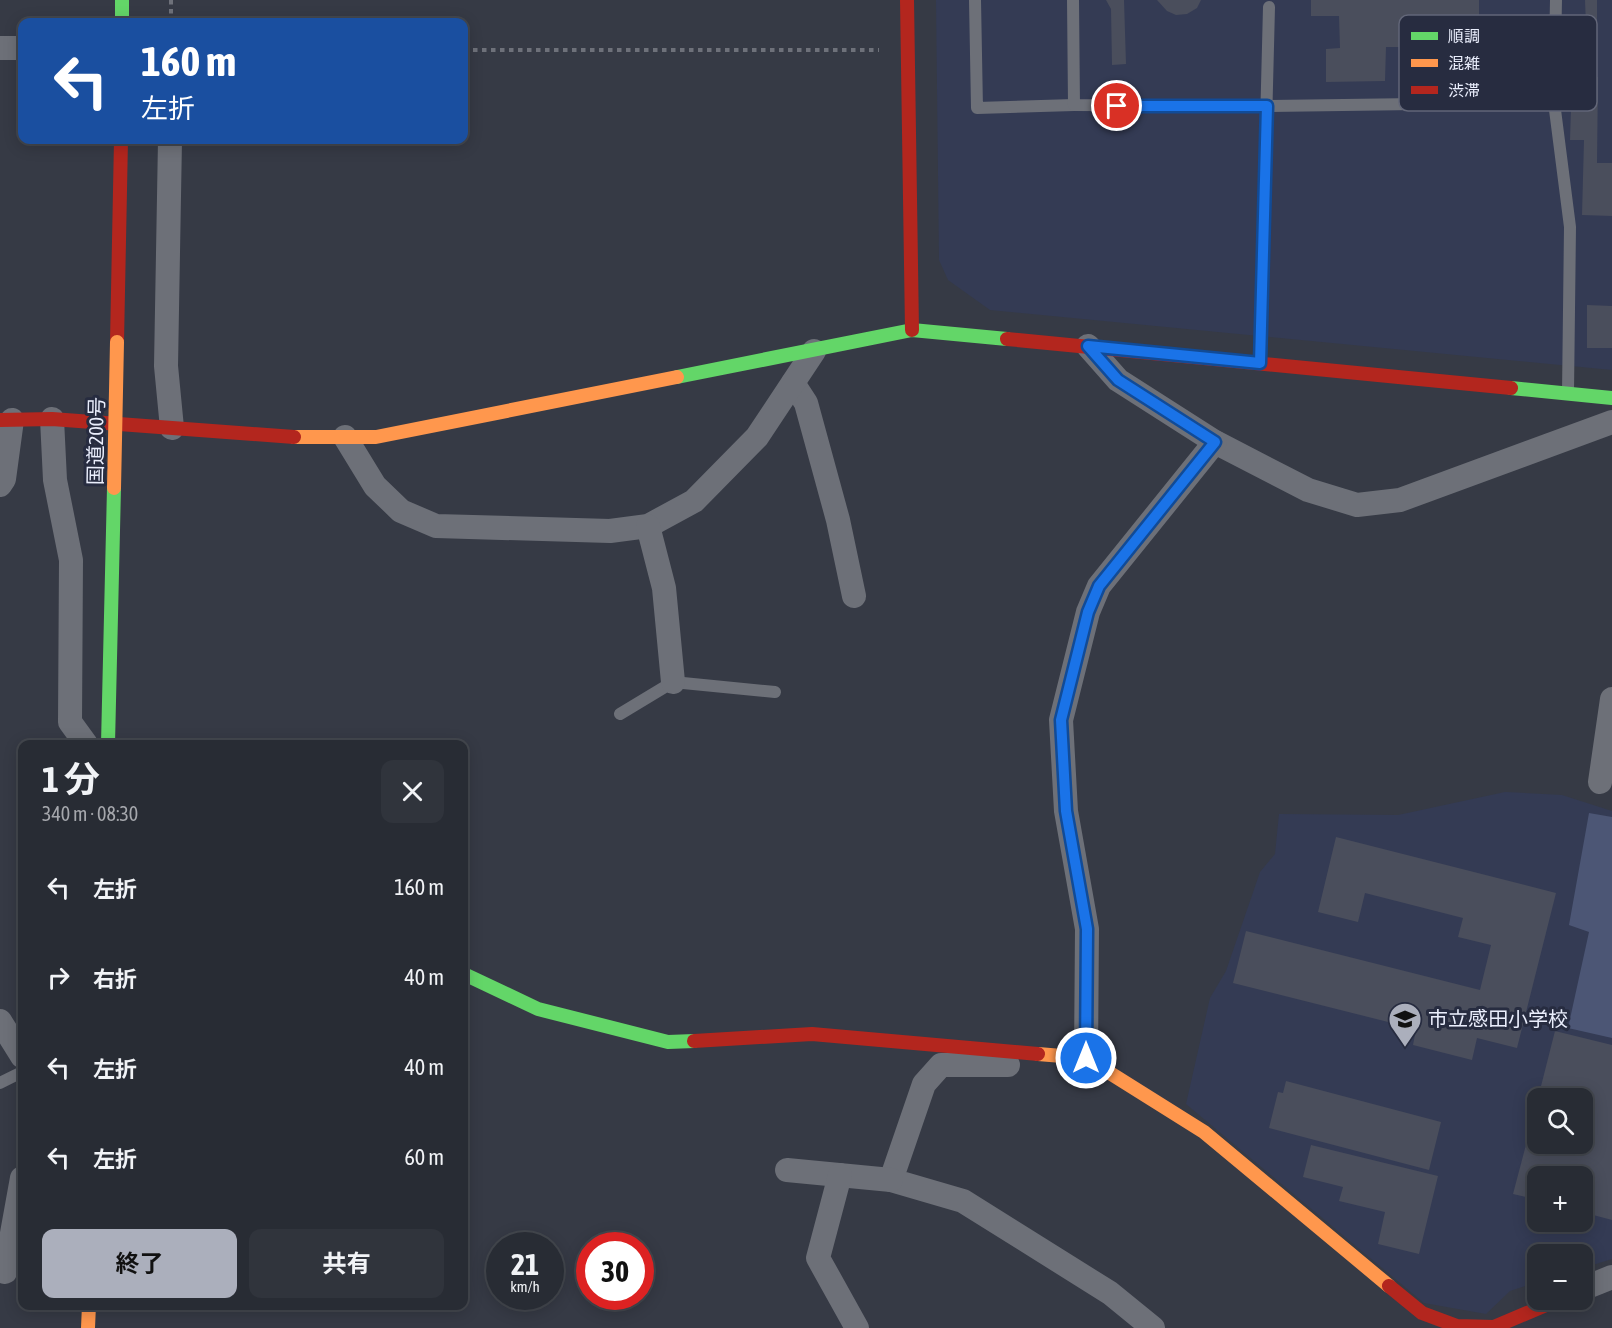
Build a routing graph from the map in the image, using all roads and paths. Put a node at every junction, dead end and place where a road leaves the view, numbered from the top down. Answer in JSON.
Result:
{"nodes":[{"id":1,"x":122,"y":0,"type":"edge"},
{"id":2,"x":171,"y":0,"type":"edge"},
{"id":3,"x":907,"y":0,"type":"edge"},
{"id":4,"x":975,"y":0,"type":"edge"},
{"id":5,"x":1073,"y":0,"type":"edge"},
{"id":6,"x":1556,"y":0,"type":"edge"},
{"id":7,"x":1269,"y":7,"type":"dead end"},
{"id":8,"x":1556,"y":15,"type":"edge"},
{"id":9,"x":122,"y":18,"type":"edge"},
{"id":10,"x":171,"y":18,"type":"edge"},
{"id":11,"x":0,"y":48,"type":"edge"},
{"id":12,"x":18,"y":48,"type":"edge"},
{"id":13,"x":468,"y":50,"type":"edge"},
{"id":14,"x":906,"y":50,"type":"junction"},
{"id":15,"x":1399,"y":104,"type":"edge"},
{"id":16,"x":1074,"y":105,"type":"junction"},
{"id":17,"x":1267,"y":106,"type":"junction"},
{"id":18,"x":1555,"y":111,"type":"edge"},
{"id":19,"x":121,"y":144,"type":"edge"},
{"id":20,"x":170,"y":144,"type":"edge"},
{"id":21,"x":912,"y":330,"type":"junction"},
{"id":22,"x":1088,"y":346,"type":"junction"},
{"id":23,"x":814,"y":351,"type":"junction"},
{"id":24,"x":1260,"y":363,"type":"junction"},
{"id":25,"x":793,"y":382,"type":"junction"},
{"id":26,"x":1568,"y":393,"type":"junction"},
{"id":27,"x":1612,"y":398,"type":"edge"},
{"id":28,"x":52,"y":419,"type":"junction"},
{"id":29,"x":6,"y":420,"type":"edge"},
{"id":30,"x":1612,"y":422,"type":"edge"},
{"id":31,"x":172,"y":428,"type":"junction"},
{"id":32,"x":345,"y":437,"type":"junction"},
{"id":33,"x":1215,"y":442,"type":"junction"},
{"id":34,"x":0,"y":485,"type":"edge"},
{"id":35,"x":648,"y":526,"type":"junction"},
{"id":36,"x":854,"y":596,"type":"dead end"},
{"id":37,"x":673,"y":682,"type":"junction"},
{"id":38,"x":775,"y":692,"type":"dead end"},
{"id":39,"x":1612,"y":699,"type":"edge"},
{"id":40,"x":620,"y":714,"type":"dead end"},
{"id":41,"x":83,"y":740,"type":"edge"},
{"id":42,"x":108,"y":740,"type":"edge"},
{"id":43,"x":1600,"y":782,"type":"dead end"},
{"id":44,"x":468,"y":976,"type":"edge"},
{"id":45,"x":0,"y":1021,"type":"edge"},
{"id":46,"x":18,"y":1050,"type":"edge"},
{"id":47,"x":1086,"y":1058,"type":"junction"},
{"id":48,"x":18,"y":1074,"type":"edge"},
{"id":49,"x":0,"y":1083,"type":"edge"},
{"id":50,"x":787,"y":1170,"type":"dead end"},
{"id":51,"x":840,"y":1175,"type":"junction"},
{"id":52,"x":891,"y":1180,"type":"junction"},
{"id":53,"x":18,"y":1200,"type":"edge"},
{"id":54,"x":5,"y":1272,"type":"dead end"},
{"id":55,"x":1612,"y":1277,"type":"edge"},
{"id":56,"x":1593,"y":1285,"type":"edge"},
{"id":57,"x":1534,"y":1310,"type":"edge"},
{"id":58,"x":1487,"y":1327,"type":"edge"},
{"id":59,"x":857,"y":1328,"type":"edge"},
{"id":60,"x":1153,"y":1328,"type":"edge"}],
"edges":[{"from":1,"to":9,"type":"main road"},
{"from":2,"to":10,"type":"path"},
{"from":3,"to":14,"type":"main road"},
{"from":4,"to":16,"type":"lane"},
{"from":5,"to":16,"type":"lane"},
{"from":6,"to":8,"type":"lane"},
{"from":7,"to":17,"type":"lane"},
{"from":11,"to":12,"type":"street"},
{"from":13,"to":14,"type":"path"},
{"from":14,"to":21,"type":"main road"},
{"from":15,"to":17,"type":"lane"},
{"from":16,"to":17,"type":"lane"},
{"from":17,"to":24,"type":"lane"},
{"from":18,"to":26,"type":"lane"},
{"from":19,"to":42,"type":"main road","name":"国道200号","bridge":true},
{"from":20,"to":31,"type":"street"},
{"from":21,"to":22,"type":"main road"},
{"from":21,"to":23,"type":"main road"},
{"from":22,"to":24,"type":"main road"},
{"from":22,"to":33,"type":"street"},
{"from":23,"to":25,"type":"street"},
{"from":23,"to":32,"type":"main road"},
{"from":24,"to":26,"type":"main road"},
{"from":25,"to":35,"type":"street"},
{"from":25,"to":36,"type":"street"},
{"from":26,"to":27,"type":"main road"},
{"from":28,"to":29,"type":"main road"},
{"from":28,"to":31,"type":"main road"},
{"from":28,"to":41,"type":"street"},
{"from":29,"to":34,"type":"street"},
{"from":30,"to":33,"type":"street"},
{"from":31,"to":32,"type":"main road"},
{"from":32,"to":35,"type":"street"},
{"from":33,"to":47,"type":"street"},
{"from":35,"to":37,"type":"street"},
{"from":37,"to":38,"type":"lane"},
{"from":37,"to":40,"type":"lane"},
{"from":39,"to":43,"type":"street"},
{"from":44,"to":47,"type":"main road"},
{"from":45,"to":46,"type":"street"},
{"from":47,"to":52,"type":"street"},
{"from":47,"to":58,"type":"main road"},
{"from":48,"to":49,"type":"lane"},
{"from":50,"to":51,"type":"street"},
{"from":51,"to":52,"type":"street"},
{"from":51,"to":59,"type":"street"},
{"from":52,"to":60,"type":"street"},
{"from":53,"to":54,"type":"street"},
{"from":55,"to":56,"type":"street"},
{"from":57,"to":58,"type":"main road"}]}
